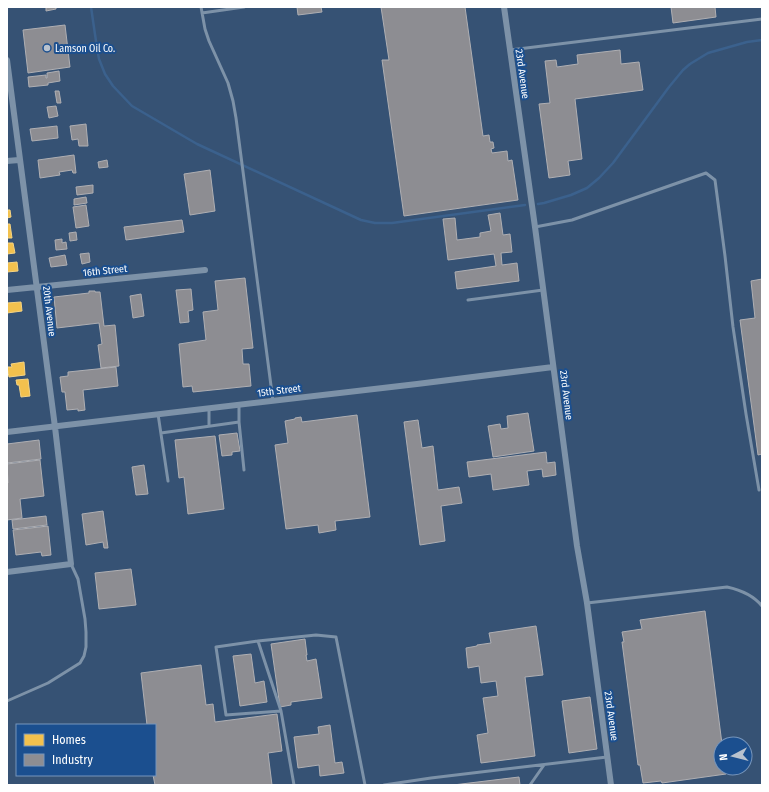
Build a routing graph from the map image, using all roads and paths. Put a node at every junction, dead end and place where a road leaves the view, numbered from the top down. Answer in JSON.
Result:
{"nodes":[{"id":1,"x":201,"y":7,"type":"edge"},
{"id":2,"x":244,"y":7,"type":"edge"},
{"id":3,"x":504,"y":7,"type":"edge"},
{"id":4,"x":202,"y":13,"type":"junction"},
{"id":5,"x":762,"y":20,"type":"edge"},
{"id":6,"x":510,"y":50,"type":"junction"},
{"id":7,"x":7,"y":60,"type":"edge"},
{"id":8,"x":20,"y":160,"type":"junction"},
{"id":9,"x":7,"y":162,"type":"edge"},
{"id":10,"x":535,"y":227,"type":"junction"},
{"id":11,"x":205,"y":270,"type":"dead end"},
{"id":12,"x":37,"y":287,"type":"junction"},
{"id":13,"x":7,"y":290,"type":"edge"},
{"id":14,"x":543,"y":290,"type":"junction"},
{"id":15,"x":468,"y":300,"type":"dead end"},
{"id":16,"x":553,"y":367,"type":"junction"},
{"id":17,"x":273,"y":401,"type":"junction"},
{"id":18,"x":239,"y":405,"type":"junction"},
{"id":19,"x":208,"y":409,"type":"junction"},
{"id":20,"x":158,"y":414,"type":"junction"},
{"id":21,"x":239,"y":422,"type":"junction"},
{"id":22,"x":209,"y":426,"type":"junction"},
{"id":23,"x":55,"y":427,"type":"junction"},
{"id":24,"x":7,"y":432,"type":"edge"},
{"id":25,"x":161,"y":433,"type":"junction"},
{"id":26,"x":244,"y":470,"type":"dead end"},
{"id":27,"x":168,"y":481,"type":"dead end"},
{"id":28,"x":759,"y":490,"type":"dead end"},
{"id":29,"x":71,"y":564,"type":"junction"},
{"id":30,"x":7,"y":572,"type":"edge"},
{"id":31,"x":587,"y":603,"type":"junction"},
{"id":32,"x":762,"y":606,"type":"edge"},
{"id":33,"x":258,"y":641,"type":"junction"},
{"id":34,"x":7,"y":701,"type":"edge"},
{"id":35,"x":281,"y":711,"type":"junction"},
{"id":36,"x":607,"y":757,"type":"junction"},
{"id":37,"x":544,"y":765,"type":"junction"},
{"id":38,"x":294,"y":785,"type":"edge"},
{"id":39,"x":365,"y":785,"type":"edge"},
{"id":40,"x":384,"y":785,"type":"edge"},
{"id":41,"x":530,"y":785,"type":"edge"},
{"id":42,"x":611,"y":785,"type":"edge"}],
"edges":[{"from":1,"to":4,"type":"lane"},
{"from":2,"to":4,"type":"lane"},
{"from":3,"to":6,"type":"street","name":"23rd Avenue"},
{"from":4,"to":17,"type":"lane"},
{"from":5,"to":6,"type":"lane"},
{"from":6,"to":10,"type":"street","name":"23rd Avenue"},
{"from":7,"to":8,"type":"street","name":"20th Avenue"},
{"from":8,"to":9,"type":"street"},
{"from":8,"to":12,"type":"street","name":"20th Avenue"},
{"from":10,"to":14,"type":"street","name":"23rd Avenue"},
{"from":10,"to":28,"type":"lane"},
{"from":11,"to":12,"type":"street","name":"16th Street"},
{"from":12,"to":13,"type":"street","name":"16th Street"},
{"from":12,"to":23,"type":"street","name":"20th Avenue"},
{"from":14,"to":15,"type":"lane"},
{"from":14,"to":16,"type":"street","name":"23rd Avenue"},
{"from":16,"to":17,"type":"street","name":"15th Street"},
{"from":16,"to":31,"type":"street","name":"23rd Avenue"},
{"from":17,"to":18,"type":"street","name":"15th Street"},
{"from":18,"to":19,"type":"street","name":"15th Street"},
{"from":18,"to":21,"type":"lane"},
{"from":19,"to":20,"type":"street","name":"15th Street"},
{"from":19,"to":22,"type":"lane"},
{"from":20,"to":23,"type":"street","name":"15th Street"},
{"from":20,"to":25,"type":"lane"},
{"from":21,"to":22,"type":"lane"},
{"from":21,"to":26,"type":"lane"},
{"from":22,"to":25,"type":"lane"},
{"from":23,"to":24,"type":"street","name":"15th Street"},
{"from":23,"to":29,"type":"street","name":"20th Avenue"},
{"from":25,"to":27,"type":"lane"},
{"from":29,"to":30,"type":"street"},
{"from":29,"to":34,"type":"lane"},
{"from":31,"to":32,"type":"lane"},
{"from":31,"to":36,"type":"street","name":"23rd Avenue"},
{"from":33,"to":35,"type":"lane"},
{"from":33,"to":35,"type":"lane"},
{"from":33,"to":39,"type":"lane"},
{"from":35,"to":38,"type":"lane"},
{"from":36,"to":37,"type":"lane"},
{"from":36,"to":42,"type":"street","name":"23rd Avenue"},
{"from":37,"to":40,"type":"lane"},
{"from":37,"to":41,"type":"lane"}]}
